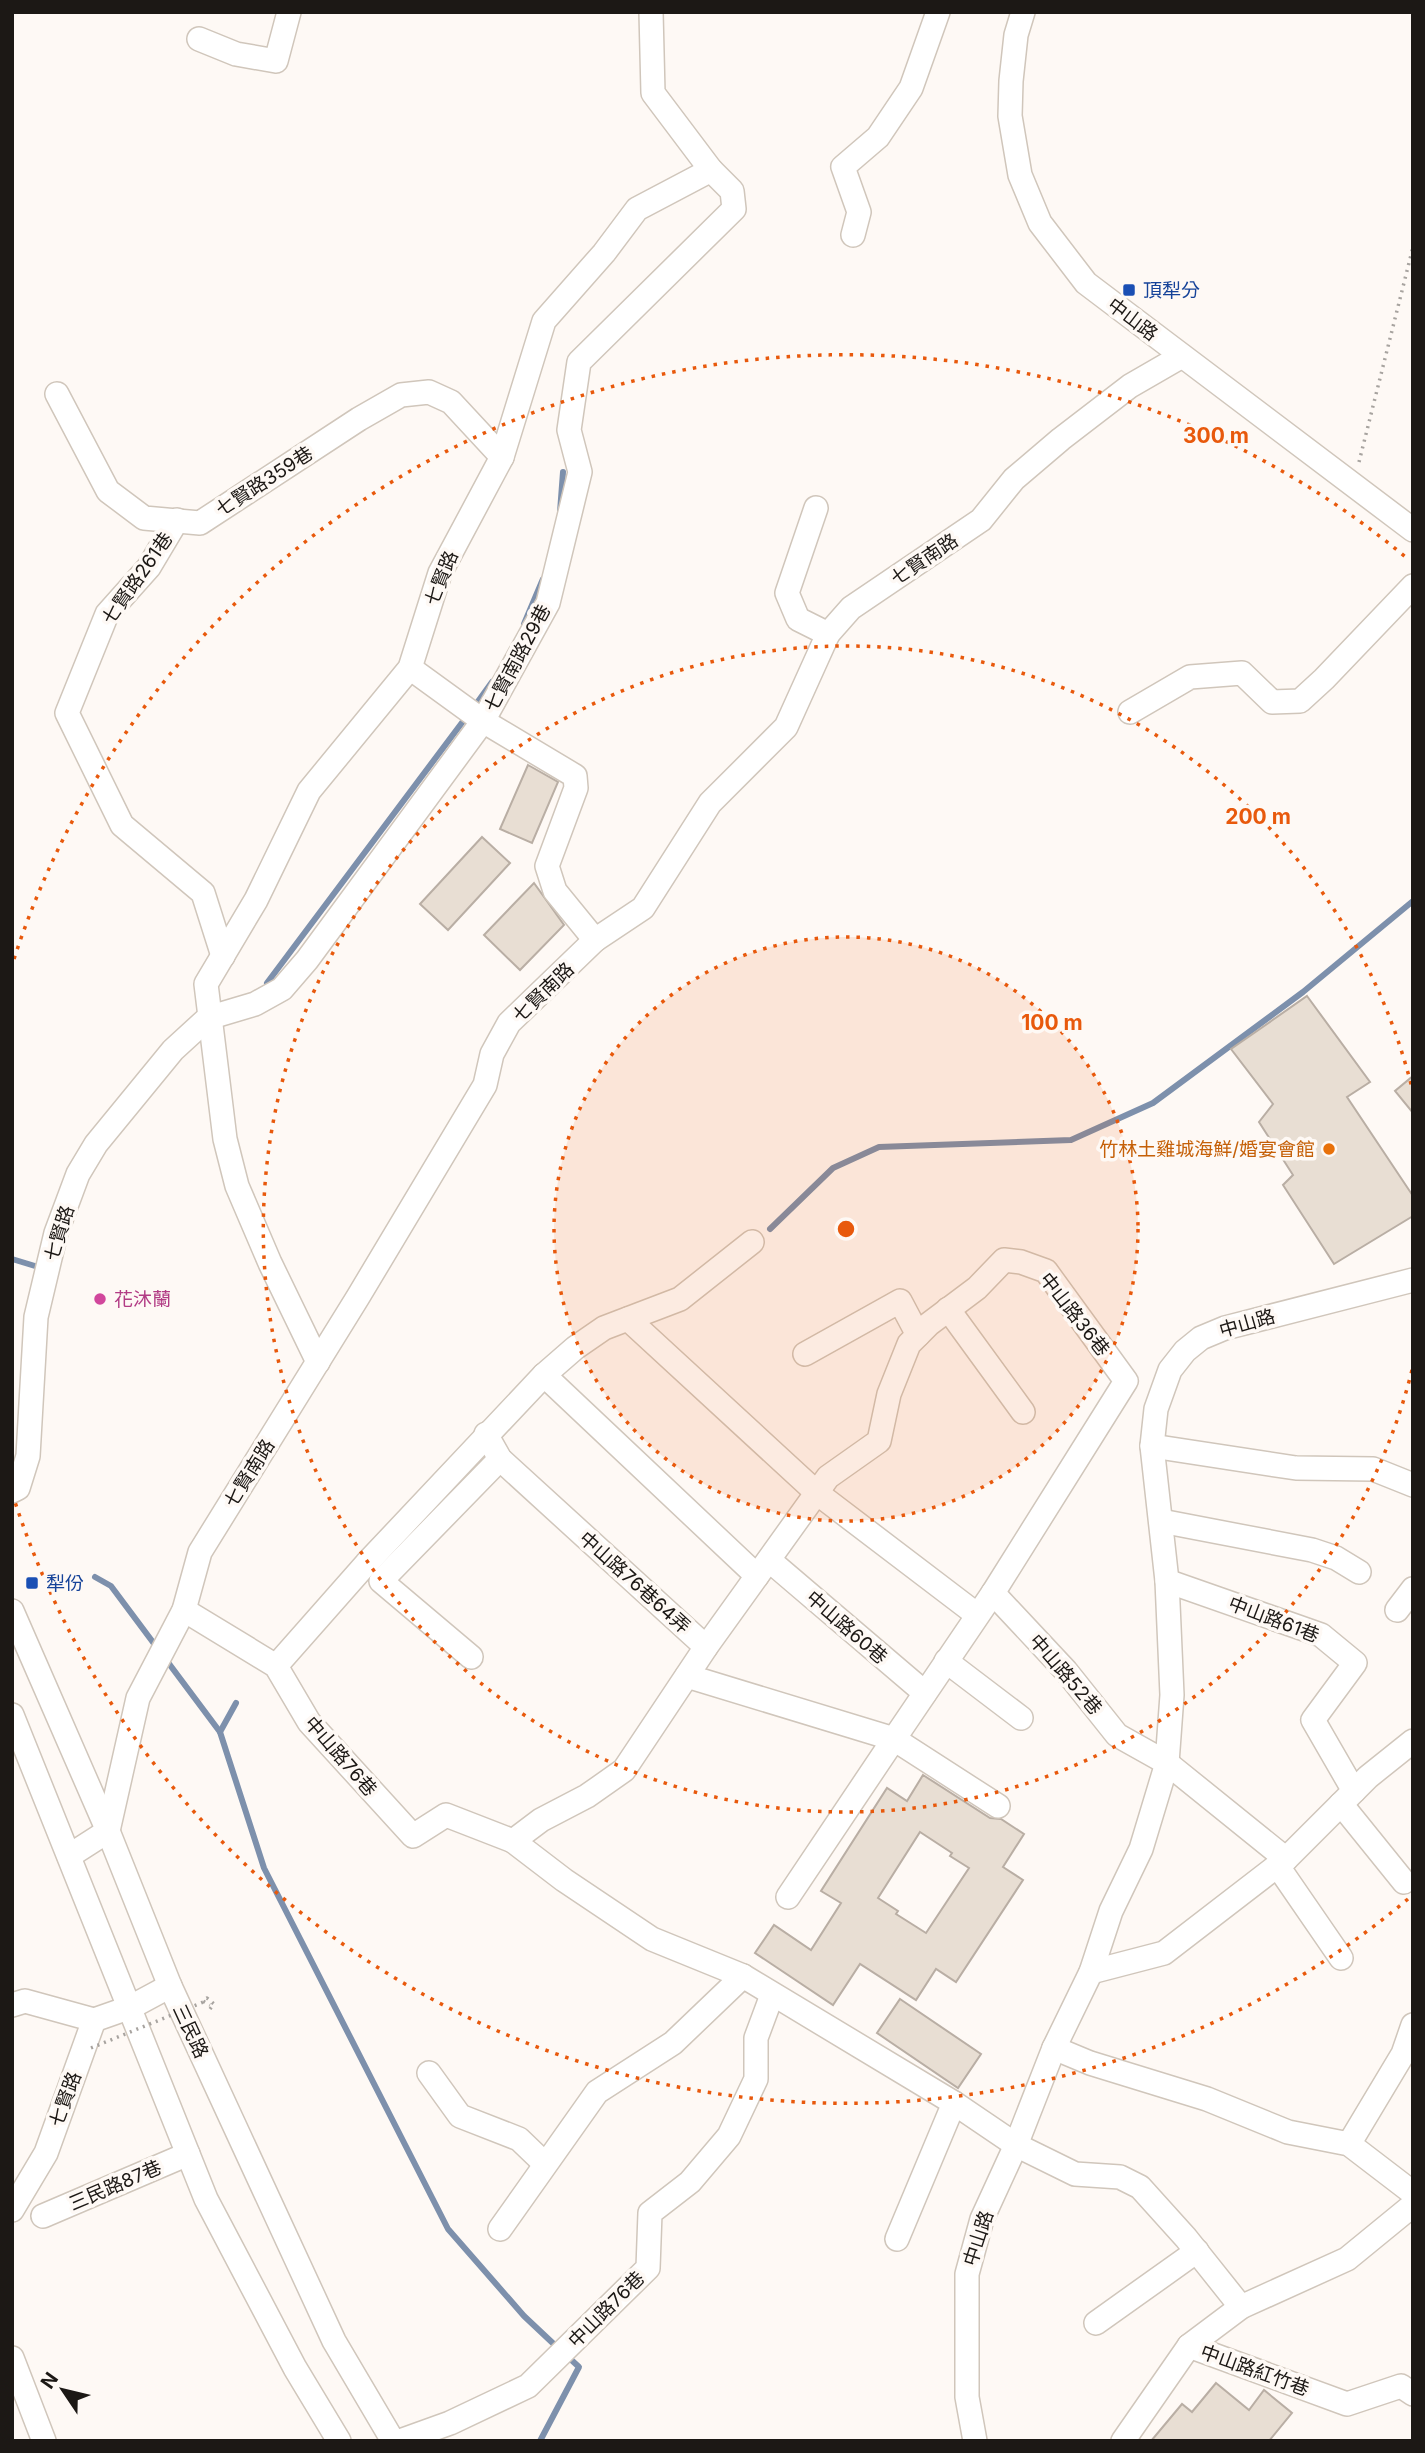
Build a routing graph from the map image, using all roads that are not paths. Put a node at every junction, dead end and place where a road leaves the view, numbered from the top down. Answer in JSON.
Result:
{"nodes":[{"id":1,"x":289,"y":12,"type":"edge"},
{"id":2,"x":650,"y":12,"type":"edge"},
{"id":3,"x":938,"y":12,"type":"edge"},
{"id":4,"x":1023,"y":12,"type":"edge"},
{"id":5,"x":199,"y":39,"type":"dead end"},
{"id":6,"x":711,"y":170,"type":"junction"},
{"id":7,"x":853,"y":235,"type":"dead end"},
{"id":8,"x":1182,"y":356,"type":"junction"},
{"id":9,"x":57,"y":394,"type":"dead end"},
{"id":10,"x":502,"y":457,"type":"junction"},
{"id":11,"x":816,"y":508,"type":"dead end"},
{"id":12,"x":177,"y":520,"type":"junction"},
{"id":13,"x":1413,"y":530,"type":"edge"},
{"id":14,"x":1413,"y":586,"type":"edge"},
{"id":15,"x":828,"y":634,"type":"junction"},
{"id":16,"x":410,"y":668,"type":"junction"},
{"id":17,"x":1130,"y":712,"type":"dead end"},
{"id":18,"x":483,"y":721,"type":"junction"},
{"id":19,"x":596,"y":940,"type":"junction"},
{"id":20,"x":223,"y":956,"type":"junction"},
{"id":21,"x":208,"y":1018,"type":"junction"},
{"id":22,"x":752,"y":1242,"type":"dead end"},
{"id":23,"x":1413,"y":1280,"type":"edge"},
{"id":24,"x":948,"y":1309,"type":"junction"},
{"id":25,"x":628,"y":1319,"type":"junction"},
{"id":26,"x":918,"y":1335,"type":"junction"},
{"id":27,"x":805,"y":1354,"type":"dead end"},
{"id":28,"x":318,"y":1363,"type":"junction"},
{"id":29,"x":544,"y":1374,"type":"junction"},
{"id":30,"x":1126,"y":1381,"type":"junction"},
{"id":31,"x":1158,"y":1404,"type":"junction"},
{"id":32,"x":1023,"y":1412,"type":"dead end"},
{"id":33,"x":486,"y":1434,"type":"junction"},
{"id":34,"x":879,"y":1441,"type":"joint"},
{"id":35,"x":1152,"y":1446,"type":"junction"},
{"id":36,"x":500,"y":1459,"type":"junction"},
{"id":37,"x":1413,"y":1485,"type":"edge"},
{"id":38,"x":12,"y":1491,"type":"edge"},
{"id":39,"x":817,"y":1493,"type":"junction"},
{"id":40,"x":1161,"y":1521,"type":"junction"},
{"id":41,"x":763,"y":1568,"type":"junction"},
{"id":42,"x":1359,"y":1572,"type":"dead end"},
{"id":43,"x":1167,"y":1581,"type":"junction"},
{"id":44,"x":1413,"y":1589,"type":"edge"},
{"id":45,"x":993,"y":1593,"type":"junction"},
{"id":46,"x":184,"y":1610,"type":"junction"},
{"id":47,"x":1397,"y":1610,"type":"dead end"},
{"id":48,"x":12,"y":1611,"type":"edge"},
{"id":49,"x":976,"y":1614,"type":"junction"},
{"id":50,"x":706,"y":1647,"type":"junction"},
{"id":51,"x":471,"y":1657,"type":"dead end"},
{"id":52,"x":946,"y":1661,"type":"junction"},
{"id":53,"x":276,"y":1666,"type":"junction"},
{"id":54,"x":687,"y":1676,"type":"junction"},
{"id":55,"x":925,"y":1693,"type":"junction"},
{"id":56,"x":12,"y":1715,"type":"edge"},
{"id":57,"x":1021,"y":1718,"type":"dead end"},
{"id":58,"x":894,"y":1739,"type":"junction"},
{"id":59,"x":1413,"y":1741,"type":"edge"},
{"id":60,"x":1167,"y":1763,"type":"junction"},
{"id":61,"x":1348,"y":1797,"type":"junction"},
{"id":62,"x":998,"y":1806,"type":"dead end"},
{"id":63,"x":108,"y":1830,"type":"junction"},
{"id":64,"x":513,"y":1841,"type":"junction"},
{"id":65,"x":69,"y":1856,"type":"junction"},
{"id":66,"x":1282,"y":1862,"type":"junction"},
{"id":67,"x":1404,"y":1882,"type":"dead end"},
{"id":68,"x":788,"y":1896,"type":"dead end"},
{"id":69,"x":1341,"y":1958,"type":"dead end"},
{"id":70,"x":1091,"y":1972,"type":"junction"},
{"id":71,"x":743,"y":1976,"type":"junction"},
{"id":72,"x":170,"y":1986,"type":"junction"},
{"id":73,"x":772,"y":1995,"type":"junction"},
{"id":74,"x":12,"y":2006,"type":"edge"},
{"id":75,"x":131,"y":2007,"type":"junction"},
{"id":76,"x":94,"y":2020,"type":"junction"},
{"id":77,"x":1413,"y":2025,"type":"edge"},
{"id":78,"x":1054,"y":2048,"type":"junction"},
{"id":79,"x":429,"y":2073,"type":"dead end"},
{"id":80,"x":954,"y":2103,"type":"junction"},
{"id":81,"x":1349,"y":2144,"type":"junction"},
{"id":82,"x":1016,"y":2145,"type":"junction"},
{"id":83,"x":188,"y":2154,"type":"junction"},
{"id":84,"x":545,"y":2164,"type":"junction"},
{"id":85,"x":1413,"y":2193,"type":"edge"},
{"id":86,"x":1413,"y":2205,"type":"edge"},
{"id":87,"x":12,"y":2210,"type":"edge"},
{"id":88,"x":43,"y":2216,"type":"dead end"},
{"id":89,"x":500,"y":2229,"type":"dead end"},
{"id":90,"x":897,"y":2239,"type":"dead end"},
{"id":91,"x":1197,"y":2251,"type":"junction"},
{"id":92,"x":1241,"y":2307,"type":"junction"},
{"id":93,"x":1096,"y":2323,"type":"dead end"},
{"id":94,"x":1189,"y":2346,"type":"junction"},
{"id":95,"x":12,"y":2358,"type":"edge"},
{"id":96,"x":1413,"y":2395,"type":"edge"},
{"id":97,"x":44,"y":2441,"type":"edge"},
{"id":98,"x":339,"y":2441,"type":"edge"},
{"id":99,"x":393,"y":2441,"type":"edge"},
{"id":100,"x":400,"y":2441,"type":"edge"},
{"id":101,"x":975,"y":2441,"type":"edge"},
{"id":102,"x":1123,"y":2441,"type":"edge"}],
"edges":[{"from":1,"to":5,"type":"street"},
{"from":2,"to":6,"type":"street"},
{"from":3,"to":7,"type":"street"},
{"from":4,"to":8,"type":"street","name":"中山路"},
{"from":6,"to":10,"type":"street","name":"七賢路"},
{"from":6,"to":18,"type":"street","name":"七賢南路29巷"},
{"from":8,"to":13,"type":"street","name":"中山路"},
{"from":8,"to":15,"type":"street","name":"七賢南路"},
{"from":9,"to":12,"type":"street","name":"七賢路359巷"},
{"from":10,"to":12,"type":"street","name":"七賢路359巷"},
{"from":10,"to":16,"type":"street","name":"七賢路"},
{"from":11,"to":15,"type":"street"},
{"from":12,"to":20,"type":"street","name":"七賢路261巷"},
{"from":14,"to":17,"type":"street"},
{"from":15,"to":19,"type":"street","name":"七賢南路"},
{"from":16,"to":18,"type":"street"},
{"from":16,"to":20,"type":"street","name":"七賢路"},
{"from":18,"to":19,"type":"street"},
{"from":18,"to":21,"type":"street","name":"七賢南路29巷"},
{"from":19,"to":28,"type":"street","name":"七賢南路"},
{"from":20,"to":21,"type":"street","name":"七賢路"},
{"from":21,"to":28,"type":"street","name":"七賢路"},
{"from":21,"to":38,"type":"street","name":"七賢路"},
{"from":22,"to":25,"type":"street"},
{"from":23,"to":31,"type":"street","name":"中山路"},
{"from":24,"to":26,"type":"street","name":"中山路36巷"},
{"from":24,"to":30,"type":"street","name":"中山路36巷"},
{"from":24,"to":32,"type":"street"},
{"from":25,"to":29,"type":"street"},
{"from":25,"to":39,"type":"street"},
{"from":26,"to":27,"type":"street"},
{"from":26,"to":34,"type":"street","name":"中山路36巷"},
{"from":28,"to":46,"type":"street","name":"七賢南路"},
{"from":29,"to":33,"type":"street"},
{"from":29,"to":41,"type":"street"},
{"from":30,"to":31,"type":"street","name":"中山路36巷"},
{"from":30,"to":45,"type":"street"},
{"from":31,"to":35,"type":"street","name":"中山路"},
{"from":33,"to":36,"type":"street","name":"中山路76巷64弄"},
{"from":33,"to":53,"type":"street"},
{"from":34,"to":39,"type":"street","name":"中山路76巷64弄"},
{"from":35,"to":37,"type":"street"},
{"from":35,"to":40,"type":"street","name":"中山路"},
{"from":36,"to":50,"type":"street","name":"中山路76巷64弄"},
{"from":36,"to":51,"type":"street"},
{"from":39,"to":41,"type":"street","name":"中山路76巷64弄"},
{"from":39,"to":49,"type":"street"},
{"from":40,"to":42,"type":"street"},
{"from":40,"to":43,"type":"street","name":"中山路"},
{"from":41,"to":50,"type":"street","name":"中山路76巷64弄"},
{"from":41,"to":55,"type":"street","name":"中山路60巷"},
{"from":43,"to":60,"type":"street","name":"中山路"},
{"from":43,"to":61,"type":"street","name":"中山路61巷"},
{"from":44,"to":47,"type":"street"},
{"from":45,"to":49,"type":"street"},
{"from":45,"to":60,"type":"street","name":"中山路52巷"},
{"from":46,"to":53,"type":"street","name":"中山路76巷"},
{"from":46,"to":63,"type":"street","name":"七賢南路"},
{"from":48,"to":63,"type":"street","name":"三民路"},
{"from":49,"to":52,"type":"street"},
{"from":50,"to":54,"type":"street"},
{"from":52,"to":55,"type":"street"},
{"from":52,"to":57,"type":"street"},
{"from":53,"to":64,"type":"street","name":"中山路76巷"},
{"from":54,"to":58,"type":"street"},
{"from":54,"to":64,"type":"street"},
{"from":55,"to":58,"type":"street"},
{"from":56,"to":65,"type":"street"},
{"from":58,"to":62,"type":"street"},
{"from":58,"to":68,"type":"street"},
{"from":59,"to":61,"type":"street"},
{"from":60,"to":66,"type":"street"},
{"from":60,"to":70,"type":"street","name":"中山路"},
{"from":61,"to":66,"type":"street"},
{"from":61,"to":67,"type":"street"},
{"from":63,"to":65,"type":"street"},
{"from":63,"to":72,"type":"street","name":"三民路"},
{"from":64,"to":71,"type":"street","name":"中山路76巷"},
{"from":65,"to":75,"type":"street"},
{"from":66,"to":69,"type":"street"},
{"from":66,"to":70,"type":"street"},
{"from":70,"to":78,"type":"street","name":"中山路"},
{"from":71,"to":73,"type":"street","name":"中山路76巷"},
{"from":71,"to":84,"type":"street"},
{"from":72,"to":75,"type":"street"},
{"from":72,"to":99,"type":"street","name":"三民路"},
{"from":73,"to":80,"type":"street","name":"中山路76巷"},
{"from":73,"to":100,"type":"street","name":"中山路76巷"},
{"from":74,"to":76,"type":"street"},
{"from":75,"to":76,"type":"street"},
{"from":75,"to":83,"type":"street"},
{"from":76,"to":87,"type":"street","name":"七賢路"},
{"from":77,"to":81,"type":"street"},
{"from":78,"to":81,"type":"street"},
{"from":78,"to":82,"type":"street","name":"中山路"},
{"from":79,"to":84,"type":"street"},
{"from":80,"to":82,"type":"street","name":"中山路76巷"},
{"from":80,"to":90,"type":"street"},
{"from":81,"to":85,"type":"street"},
{"from":82,"to":91,"type":"street","name":"中山路76巷"},
{"from":82,"to":101,"type":"street","name":"中山路"},
{"from":83,"to":88,"type":"street","name":"三民路87巷"},
{"from":83,"to":98,"type":"street"},
{"from":84,"to":89,"type":"street"},
{"from":86,"to":92,"type":"street","name":"中山路紅竹巷"},
{"from":91,"to":92,"type":"street","name":"中山路76巷"},
{"from":91,"to":93,"type":"street"},
{"from":92,"to":94,"type":"street","name":"中山路紅竹巷"},
{"from":94,"to":96,"type":"street","name":"中山路紅竹巷"},
{"from":94,"to":102,"type":"street"},
{"from":95,"to":97,"type":"street"}]}
